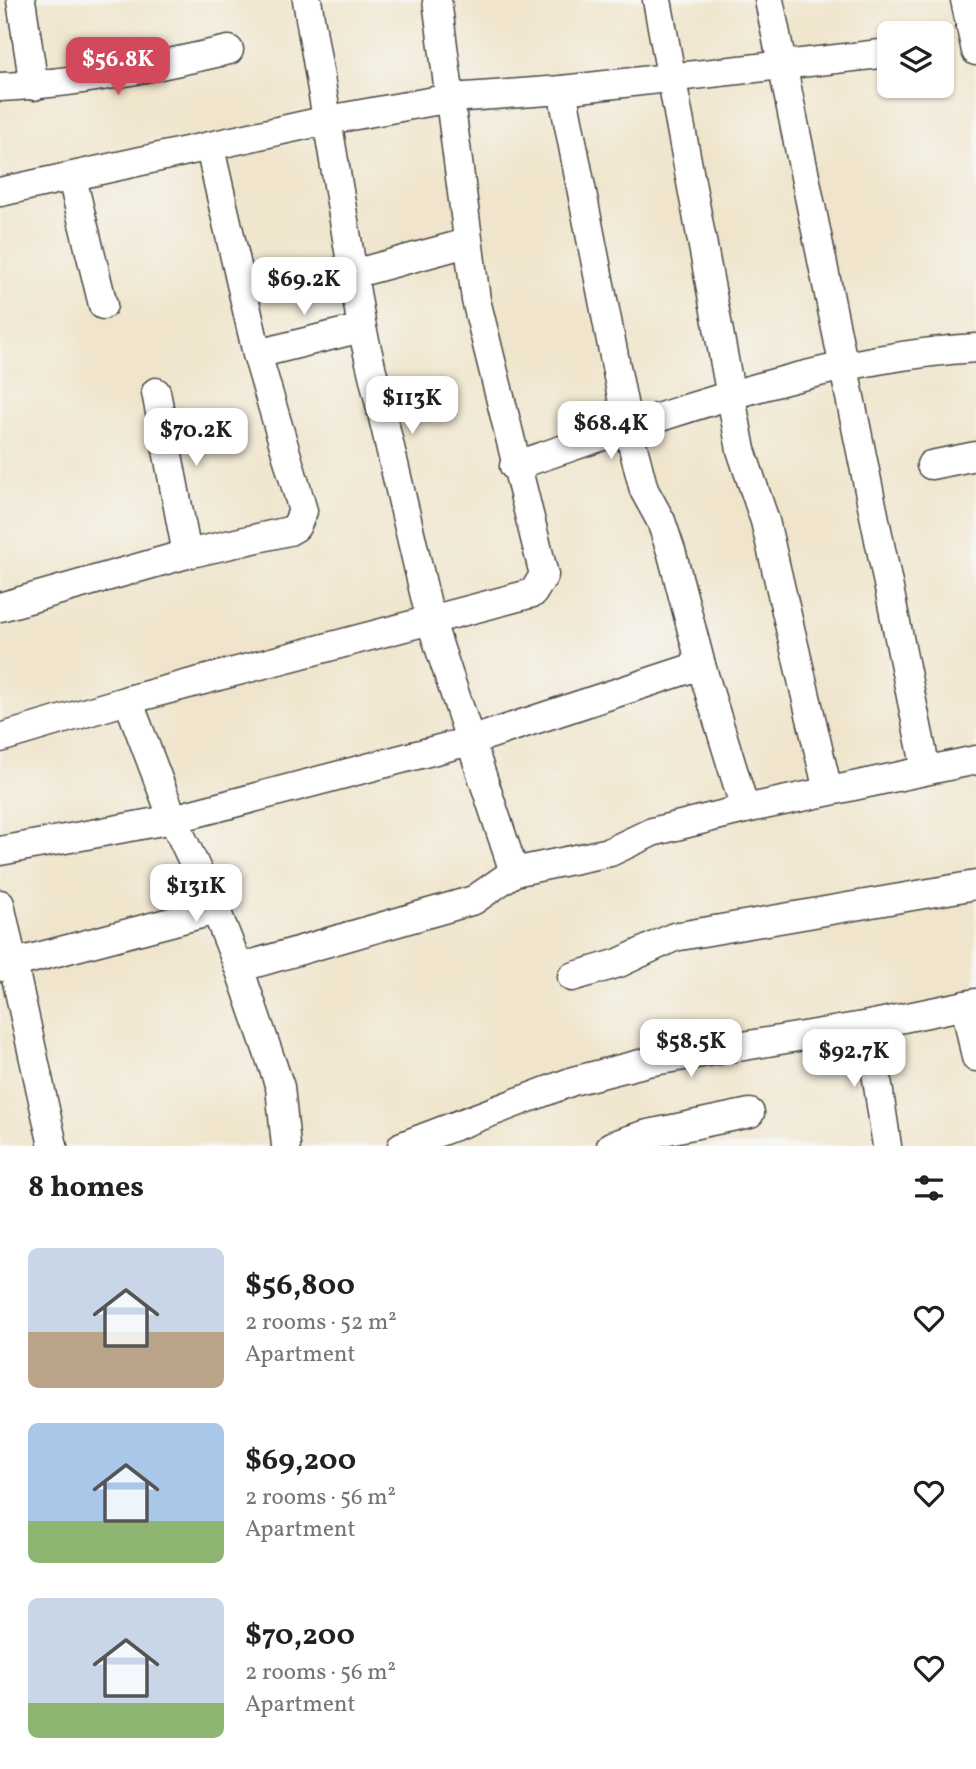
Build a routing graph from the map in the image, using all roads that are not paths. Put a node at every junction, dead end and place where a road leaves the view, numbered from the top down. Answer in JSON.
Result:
{"nodes":[{"id":1,"x":21,"y":0,"type":"edge"},
{"id":2,"x":307,"y":0,"type":"edge"},
{"id":3,"x":437,"y":0,"type":"edge"},
{"id":4,"x":657,"y":0,"type":"edge"},
{"id":5,"x":769,"y":0,"type":"edge"},
{"id":6,"x":965,"y":0,"type":"edge"},
{"id":7,"x":229,"y":50,"type":"dead end"},
{"id":8,"x":976,"y":51,"type":"edge"},
{"id":9,"x":877,"y":53,"type":"edge"},
{"id":10,"x":783,"y":62,"type":"junction"},
{"id":11,"x":671,"y":78,"type":"junction"},
{"id":12,"x":34,"y":86,"type":"junction"},
{"id":13,"x":0,"y":87,"type":"edge"},
{"id":14,"x":562,"y":90,"type":"junction"},
{"id":15,"x":451,"y":98,"type":"junction"},
{"id":16,"x":328,"y":120,"type":"junction"},
{"id":17,"x":210,"y":148,"type":"junction"},
{"id":18,"x":72,"y":178,"type":"junction"},
{"id":19,"x":0,"y":192,"type":"edge"},
{"id":20,"x":467,"y":243,"type":"junction"},
{"id":21,"x":353,"y":274,"type":"junction"},
{"id":22,"x":103,"y":305,"type":"dead end"},
{"id":23,"x":362,"y":328,"type":"junction"},
{"id":24,"x":976,"y":348,"type":"edge"},
{"id":25,"x":257,"y":354,"type":"junction"},
{"id":26,"x":843,"y":365,"type":"junction"},
{"id":27,"x":156,"y":392,"type":"dead end"},
{"id":28,"x":731,"y":397,"type":"junction"},
{"id":29,"x":628,"y":428,"type":"junction"},
{"id":30,"x":976,"y":456,"type":"edge"},
{"id":31,"x":931,"y":465,"type":"dead end"},
{"id":32,"x":514,"y":466,"type":"junction"},
{"id":33,"x":187,"y":554,"type":"junction"},
{"id":34,"x":0,"y":607,"type":"edge"},
{"id":35,"x":431,"y":622,"type":"junction"},
{"id":36,"x":701,"y":665,"type":"junction"},
{"id":37,"x":128,"y":700,"type":"junction"},
{"id":38,"x":0,"y":738,"type":"edge"},
{"id":39,"x":470,"y":741,"type":"junction"},
{"id":40,"x":976,"y":760,"type":"edge"},
{"id":41,"x":926,"y":770,"type":"junction"},
{"id":42,"x":828,"y":791,"type":"junction"},
{"id":43,"x":745,"y":809,"type":"junction"},
{"id":44,"x":173,"y":819,"type":"junction"},
{"id":45,"x":0,"y":851,"type":"edge"},
{"id":46,"x":514,"y":872,"type":"junction"},
{"id":47,"x":976,"y":885,"type":"edge"},
{"id":48,"x":0,"y":904,"type":"edge"},
{"id":49,"x":216,"y":910,"type":"junction"},
{"id":50,"x":7,"y":965,"type":"edge"},
{"id":51,"x":239,"y":968,"type":"junction"},
{"id":52,"x":572,"y":977,"type":"dead end"},
{"id":53,"x":971,"y":1004,"type":"edge"},
{"id":54,"x":869,"y":1025,"type":"junction"},
{"id":55,"x":976,"y":1057,"type":"edge"},
{"id":56,"x":750,"y":1112,"type":"dead end"},
{"id":57,"x":53,"y":1146,"type":"edge"},
{"id":58,"x":286,"y":1146,"type":"edge"},
{"id":59,"x":402,"y":1146,"type":"edge"},
{"id":60,"x":611,"y":1146,"type":"edge"},
{"id":61,"x":887,"y":1146,"type":"edge"}],
"edges":[{"from":1,"to":12,"type":"street"},
{"from":2,"to":16,"type":"street"},
{"from":3,"to":15,"type":"street"},
{"from":4,"to":11,"type":"street"},
{"from":5,"to":10,"type":"street"},
{"from":6,"to":8,"type":"street"},
{"from":7,"to":12,"type":"street"},
{"from":9,"to":10,"type":"street"},
{"from":10,"to":11,"type":"street"},
{"from":10,"to":26,"type":"street"},
{"from":11,"to":14,"type":"street"},
{"from":11,"to":28,"type":"street"},
{"from":12,"to":13,"type":"street"},
{"from":14,"to":15,"type":"street"},
{"from":14,"to":29,"type":"street"},
{"from":15,"to":16,"type":"street"},
{"from":15,"to":20,"type":"street"},
{"from":16,"to":17,"type":"street"},
{"from":16,"to":21,"type":"street"},
{"from":17,"to":18,"type":"street"},
{"from":17,"to":25,"type":"street"},
{"from":18,"to":19,"type":"street"},
{"from":18,"to":22,"type":"street"},
{"from":20,"to":21,"type":"street"},
{"from":20,"to":32,"type":"street"},
{"from":21,"to":23,"type":"street"},
{"from":23,"to":25,"type":"street"},
{"from":23,"to":35,"type":"street"},
{"from":24,"to":26,"type":"street"},
{"from":25,"to":33,"type":"street"},
{"from":26,"to":28,"type":"street"},
{"from":26,"to":41,"type":"street"},
{"from":27,"to":33,"type":"street"},
{"from":28,"to":29,"type":"street"},
{"from":28,"to":42,"type":"street"},
{"from":29,"to":32,"type":"street"},
{"from":29,"to":36,"type":"street"},
{"from":30,"to":31,"type":"street"},
{"from":32,"to":35,"type":"street"},
{"from":33,"to":34,"type":"street"},
{"from":35,"to":37,"type":"street"},
{"from":35,"to":39,"type":"street"},
{"from":36,"to":39,"type":"street"},
{"from":36,"to":43,"type":"street"},
{"from":37,"to":38,"type":"street"},
{"from":37,"to":44,"type":"street"},
{"from":39,"to":44,"type":"street"},
{"from":39,"to":46,"type":"street"},
{"from":40,"to":41,"type":"street"},
{"from":41,"to":42,"type":"street"},
{"from":42,"to":43,"type":"street"},
{"from":43,"to":46,"type":"street"},
{"from":44,"to":45,"type":"street"},
{"from":44,"to":49,"type":"street"},
{"from":46,"to":51,"type":"street"},
{"from":47,"to":52,"type":"street"},
{"from":48,"to":50,"type":"street"},
{"from":49,"to":50,"type":"street"},
{"from":49,"to":51,"type":"street"},
{"from":50,"to":57,"type":"street"},
{"from":51,"to":58,"type":"street"},
{"from":53,"to":54,"type":"street"},
{"from":53,"to":55,"type":"street"},
{"from":54,"to":59,"type":"street"},
{"from":54,"to":61,"type":"street"},
{"from":56,"to":60,"type":"street"}]}
